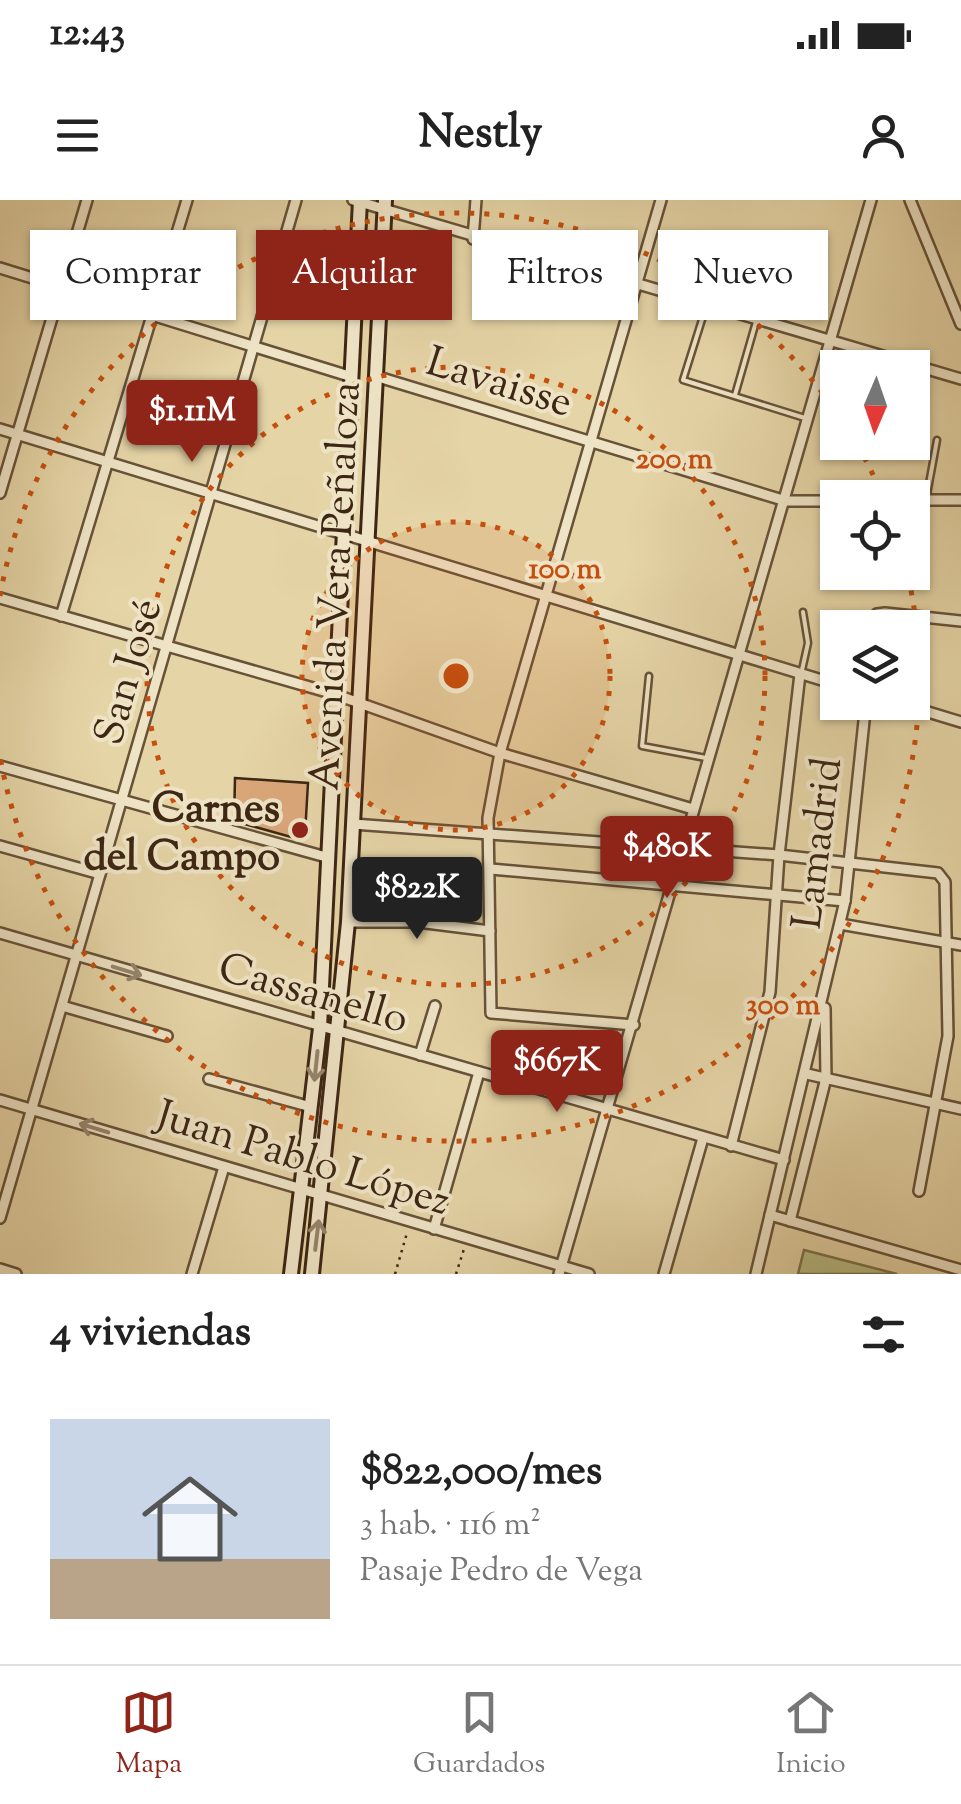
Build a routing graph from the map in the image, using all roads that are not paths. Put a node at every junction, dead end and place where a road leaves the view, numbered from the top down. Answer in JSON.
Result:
{"nodes":[{"id":1,"x":87,"y":200,"type":"edge"},
{"id":2,"x":187,"y":200,"type":"edge"},
{"id":3,"x":296,"y":200,"type":"edge"},
{"id":4,"x":476,"y":200,"type":"edge"},
{"id":5,"x":661,"y":200,"type":"edge"},
{"id":6,"x":871,"y":200,"type":"edge"},
{"id":7,"x":910,"y":200,"type":"edge"},
{"id":8,"x":357,"y":201,"type":"edge"},
{"id":9,"x":385,"y":204,"type":"edge"},
{"id":10,"x":78,"y":230,"type":"edge"},
{"id":11,"x":178,"y":230,"type":"edge"},
{"id":12,"x":474,"y":230,"type":"edge"},
{"id":13,"x":472,"y":238,"type":"edge"},
{"id":14,"x":0,"y":268,"type":"edge"},
{"id":15,"x":638,"y":272,"type":"edge"},
{"id":16,"x":30,"y":277,"type":"edge"},
{"id":17,"x":50,"y":320,"type":"edge"},
{"id":18,"x":150,"y":320,"type":"edge"},
{"id":19,"x":171,"y":320,"type":"edge"},
{"id":20,"x":625,"y":320,"type":"edge"},
{"id":21,"x":702,"y":320,"type":"edge"},
{"id":22,"x":751,"y":320,"type":"edge"},
{"id":23,"x":754,"y":321,"type":"junction"},
{"id":24,"x":961,"y":324,"type":"edge"},
{"id":25,"x":831,"y":344,"type":"junction"},
{"id":26,"x":252,"y":345,"type":"junction"},
{"id":27,"x":349,"y":376,"type":"junction"},
{"id":28,"x":375,"y":376,"type":"junction"},
{"id":29,"x":961,"y":379,"type":"edge"},
{"id":30,"x":735,"y":396,"type":"junction"},
{"id":31,"x":810,"y":419,"type":"junction"},
{"id":32,"x":0,"y":429,"type":"edge"},
{"id":33,"x":17,"y":434,"type":"junction"},
{"id":34,"x":937,"y":440,"type":"dead end"},
{"id":35,"x":593,"y":443,"type":"junction"},
{"id":36,"x":108,"y":460,"type":"junction"},
{"id":37,"x":930,"y":480,"type":"edge"},
{"id":38,"x":211,"y":492,"type":"junction"},
{"id":39,"x":0,"y":493,"type":"edge"},
{"id":40,"x":820,"y":500,"type":"edge"},
{"id":41,"x":930,"y":500,"type":"edge"},
{"id":42,"x":961,"y":500,"type":"edge"},
{"id":43,"x":786,"y":501,"type":"junction"},
{"id":44,"x":344,"y":533,"type":"junction"},
{"id":45,"x":368,"y":544,"type":"junction"},
{"id":46,"x":0,"y":598,"type":"edge"},
{"id":47,"x":548,"y":600,"type":"junction"},
{"id":48,"x":804,"y":612,"type":"dead end"},
{"id":49,"x":61,"y":616,"type":"junction"},
{"id":50,"x":930,"y":618,"type":"edge"},
{"id":51,"x":961,"y":621,"type":"edge"},
{"id":52,"x":166,"y":647,"type":"junction"},
{"id":53,"x":738,"y":656,"type":"junction"},
{"id":54,"x":800,"y":674,"type":"junction"},
{"id":55,"x":649,"y":676,"type":"dead end"},
{"id":56,"x":820,"y":680,"type":"edge"},
{"id":57,"x":334,"y":694,"type":"junction"},
{"id":58,"x":360,"y":705,"type":"junction"},
{"id":59,"x":930,"y":713,"type":"edge"},
{"id":60,"x":864,"y":720,"type":"edge"},
{"id":61,"x":961,"y":722,"type":"edge"},
{"id":62,"x":500,"y":753,"type":"junction"},
{"id":63,"x":706,"y":758,"type":"junction"},
{"id":64,"x":0,"y":766,"type":"edge"},
{"id":65,"x":123,"y":802,"type":"junction"},
{"id":66,"x":692,"y":809,"type":"junction"},
{"id":67,"x":353,"y":824,"type":"junction"},
{"id":68,"x":490,"y":833,"type":"junction"},
{"id":69,"x":0,"y":846,"type":"edge"},
{"id":70,"x":683,"y":849,"type":"junction"},
{"id":71,"x":779,"y":855,"type":"junction"},
{"id":72,"x":326,"y":857,"type":"junction"},
{"id":73,"x":850,"y":863,"type":"junction"},
{"id":74,"x":491,"y":870,"type":"junction"},
{"id":75,"x":100,"y":874,"type":"junction"},
{"id":76,"x":674,"y":882,"type":"junction"},
{"id":77,"x":776,"y":894,"type":"junction"},
{"id":78,"x":845,"y":901,"type":"junction"},
{"id":79,"x":348,"y":922,"type":"junction"},
{"id":80,"x":840,"y":924,"type":"junction"},
{"id":81,"x":490,"y":931,"type":"junction"},
{"id":82,"x":0,"y":933,"type":"edge"},
{"id":83,"x":945,"y":942,"type":"junction"},
{"id":84,"x":961,"y":945,"type":"edge"},
{"id":85,"x":76,"y":956,"type":"junction"},
{"id":86,"x":825,"y":991,"type":"junction"},
{"id":87,"x":62,"y":1006,"type":"junction"},
{"id":88,"x":434,"y":1006,"type":"dead end"},
{"id":89,"x":634,"y":1024,"type":"junction"},
{"id":90,"x":320,"y":1028,"type":"junction"},
{"id":91,"x":339,"y":1034,"type":"junction"},
{"id":92,"x":168,"y":1036,"type":"dead end"},
{"id":93,"x":420,"y":1055,"type":"junction"},
{"id":94,"x":479,"y":1072,"type":"junction"},
{"id":95,"x":807,"y":1074,"type":"junction"},
{"id":96,"x":209,"y":1078,"type":"dead end"},
{"id":97,"x":826,"y":1078,"type":"junction"},
{"id":98,"x":0,"y":1100,"type":"edge"},
{"id":99,"x":936,"y":1103,"type":"junction"},
{"id":100,"x":311,"y":1106,"type":"junction"},
{"id":101,"x":961,"y":1108,"type":"edge"},
{"id":102,"x":31,"y":1109,"type":"junction"},
{"id":103,"x":607,"y":1110,"type":"junction"},
{"id":104,"x":703,"y":1138,"type":"junction"},
{"id":105,"x":731,"y":1146,"type":"junction"},
{"id":106,"x":784,"y":1160,"type":"junction"},
{"id":107,"x":224,"y":1166,"type":"junction"},
{"id":108,"x":4,"y":1185,"type":"edge"},
{"id":109,"x":301,"y":1190,"type":"junction"},
{"id":110,"x":918,"y":1191,"type":"dead end"},
{"id":111,"x":321,"y":1196,"type":"junction"},
{"id":112,"x":770,"y":1215,"type":"junction"},
{"id":113,"x":0,"y":1218,"type":"edge"},
{"id":114,"x":790,"y":1220,"type":"junction"},
{"id":115,"x":434,"y":1229,"type":"junction"},
{"id":116,"x":0,"y":1270,"type":"edge"},
{"id":117,"x":560,"y":1270,"type":"edge"},
{"id":118,"x":961,"y":1270,"type":"edge"},
{"id":119,"x":16,"y":1274,"type":"edge"},
{"id":120,"x":192,"y":1274,"type":"edge"},
{"id":121,"x":291,"y":1274,"type":"edge"},
{"id":122,"x":312,"y":1274,"type":"edge"},
{"id":123,"x":589,"y":1274,"type":"edge"},
{"id":124,"x":664,"y":1274,"type":"edge"},
{"id":125,"x":756,"y":1274,"type":"edge"}],
"edges":[{"from":1,"to":10,"type":"street"},
{"from":2,"to":11,"type":"street"},
{"from":3,"to":26,"type":"street","name":"San José"},
{"from":4,"to":12,"type":"street"},
{"from":5,"to":15,"type":"street"},
{"from":6,"to":25,"type":"street"},
{"from":7,"to":24,"type":"street"},
{"from":8,"to":9,"type":"street"},
{"from":8,"to":27,"type":"main road","name":"Avenida Vera Peñaloza"},
{"from":9,"to":13,"type":"street"},
{"from":9,"to":28,"type":"main road","name":"Avenida Vera Peñaloza"},
{"from":14,"to":16,"type":"street"},
{"from":17,"to":33,"type":"street"},
{"from":18,"to":36,"type":"street"},
{"from":19,"to":26,"type":"street"},
{"from":20,"to":35,"type":"street"},
{"from":21,"to":30,"type":"lane"},
{"from":22,"to":23,"type":"street"},
{"from":23,"to":25,"type":"street"},
{"from":23,"to":30,"type":"lane"},
{"from":25,"to":29,"type":"street"},
{"from":25,"to":31,"type":"street"},
{"from":26,"to":27,"type":"street"},
{"from":26,"to":38,"type":"street","name":"San José"},
{"from":27,"to":44,"type":"main road","name":"Avenida Vera Peñaloza"},
{"from":28,"to":35,"type":"street","name":"Lavaisse"},
{"from":28,"to":45,"type":"main road","name":"Avenida Vera Peñaloza"},
{"from":30,"to":31,"type":"lane"},
{"from":31,"to":43,"type":"street"},
{"from":32,"to":33,"type":"street"},
{"from":33,"to":36,"type":"street"},
{"from":33,"to":39,"type":"street"},
{"from":34,"to":37,"type":"lane"},
{"from":35,"to":43,"type":"street","name":"Lavaisse"},
{"from":35,"to":47,"type":"street"},
{"from":36,"to":38,"type":"street"},
{"from":36,"to":49,"type":"street"},
{"from":38,"to":44,"type":"street"},
{"from":38,"to":52,"type":"street","name":"San José"},
{"from":40,"to":43,"type":"street","name":"Lavaisse"},
{"from":41,"to":42,"type":"street"},
{"from":43,"to":53,"type":"street"},
{"from":44,"to":45,"type":"street"},
{"from":44,"to":57,"type":"main road","name":"Avenida Vera Peñaloza"},
{"from":45,"to":47,"type":"street"},
{"from":45,"to":58,"type":"main road","name":"Avenida Vera Peñaloza"},
{"from":46,"to":49,"type":"street"},
{"from":47,"to":53,"type":"street"},
{"from":47,"to":62,"type":"street"},
{"from":48,"to":54,"type":"lane"},
{"from":49,"to":52,"type":"street"},
{"from":50,"to":51,"type":"street"},
{"from":52,"to":57,"type":"street"},
{"from":52,"to":65,"type":"street","name":"San José"},
{"from":53,"to":54,"type":"street"},
{"from":53,"to":63,"type":"street"},
{"from":54,"to":56,"type":"street"},
{"from":54,"to":71,"type":"street"},
{"from":55,"to":63,"type":"lane"},
{"from":57,"to":58,"type":"street"},
{"from":57,"to":72,"type":"main road","name":"Avenida Vera Peñaloza"},
{"from":58,"to":62,"type":"street"},
{"from":58,"to":67,"type":"main road","name":"Avenida Vera Peñaloza"},
{"from":59,"to":61,"type":"street"},
{"from":60,"to":73,"type":"street","name":"Lamadrid"},
{"from":62,"to":66,"type":"street"},
{"from":62,"to":68,"type":"street"},
{"from":63,"to":66,"type":"street"},
{"from":64,"to":65,"type":"street"},
{"from":65,"to":72,"type":"street"},
{"from":65,"to":75,"type":"street","name":"San José"},
{"from":66,"to":70,"type":"street"},
{"from":67,"to":68,"type":"street"},
{"from":67,"to":79,"type":"main road","name":"Avenida Vera Peñaloza"},
{"from":68,"to":70,"type":"street"},
{"from":68,"to":74,"type":"street"},
{"from":69,"to":75,"type":"street"},
{"from":70,"to":71,"type":"street"},
{"from":70,"to":76,"type":"street"},
{"from":71,"to":73,"type":"street"},
{"from":71,"to":77,"type":"street"},
{"from":72,"to":90,"type":"main road","name":"Avenida Vera Peñaloza"},
{"from":73,"to":78,"type":"street","name":"Lamadrid"},
{"from":73,"to":83,"type":"street"},
{"from":74,"to":76,"type":"street"},
{"from":74,"to":81,"type":"street"},
{"from":75,"to":85,"type":"street","name":"San José"},
{"from":76,"to":77,"type":"street"},
{"from":76,"to":89,"type":"street"},
{"from":77,"to":78,"type":"street"},
{"from":77,"to":105,"type":"street"},
{"from":78,"to":80,"type":"street","name":"Lamadrid"},
{"from":79,"to":81,"type":"street"},
{"from":79,"to":91,"type":"main road","name":"Avenida Vera Peñaloza"},
{"from":80,"to":83,"type":"street"},
{"from":80,"to":86,"type":"street","name":"Lamadrid"},
{"from":81,"to":89,"type":"street"},
{"from":82,"to":85,"type":"street","name":"Cassanello"},
{"from":83,"to":84,"type":"street"},
{"from":83,"to":99,"type":"street"},
{"from":85,"to":87,"type":"street","name":"San José"},
{"from":85,"to":90,"type":"street","name":"Cassanello","one_way":true},
{"from":86,"to":95,"type":"street","name":"Lamadrid"},
{"from":86,"to":97,"type":"street","name":"Lamadrid"},
{"from":87,"to":92,"type":"street"},
{"from":87,"to":102,"type":"street","name":"San José"},
{"from":88,"to":93,"type":"street"},
{"from":89,"to":103,"type":"street"},
{"from":90,"to":91,"type":"street","name":"Cassanello"},
{"from":90,"to":100,"type":"main road","name":"Avenida Vera Peñaloza","one_way":true},
{"from":91,"to":93,"type":"street","name":"Cassanello"},
{"from":91,"to":111,"type":"main road","name":"Avenida Vera Peñaloza"},
{"from":93,"to":94,"type":"street","name":"Cassanello"},
{"from":94,"to":103,"type":"street","name":"Cassanello"},
{"from":94,"to":115,"type":"street"},
{"from":95,"to":97,"type":"street"},
{"from":95,"to":106,"type":"street","name":"Lamadrid"},
{"from":96,"to":100,"type":"street"},
{"from":97,"to":99,"type":"street"},
{"from":97,"to":114,"type":"street","name":"Lamadrid"},
{"from":98,"to":102,"type":"street","name":"Juan Pablo López"},
{"from":99,"to":101,"type":"street"},
{"from":99,"to":110,"type":"street"},
{"from":100,"to":109,"type":"main road","name":"Avenida Vera Peñaloza"},
{"from":107,"to":102,"type":"street","name":"Juan Pablo López","one_way":true},
{"from":102,"to":108,"type":"street","name":"San José"},
{"from":103,"to":104,"type":"street","name":"Cassanello"},
{"from":103,"to":117,"type":"street"},
{"from":104,"to":105,"type":"street","name":"Cassanello"},
{"from":104,"to":124,"type":"street"},
{"from":105,"to":106,"type":"street","name":"Cassanello"},
{"from":106,"to":112,"type":"street","name":"Lamadrid"},
{"from":107,"to":109,"type":"street","name":"Juan Pablo López"},
{"from":107,"to":120,"type":"street"},
{"from":108,"to":113,"type":"street","name":"San José"},
{"from":109,"to":111,"type":"street","name":"Juan Pablo López"},
{"from":109,"to":121,"type":"main road","name":"Avenida Vera Peñaloza"},
{"from":111,"to":115,"type":"street","name":"Juan Pablo López"},
{"from":122,"to":111,"type":"main road","name":"Avenida Vera Peñaloza","one_way":true},
{"from":112,"to":114,"type":"street"},
{"from":112,"to":125,"type":"street","name":"Lamadrid"},
{"from":114,"to":118,"type":"street"},
{"from":115,"to":117,"type":"street","name":"Juan Pablo López"},
{"from":116,"to":119,"type":"street"},
{"from":117,"to":123,"type":"street","name":"Juan Pablo López"}]}
